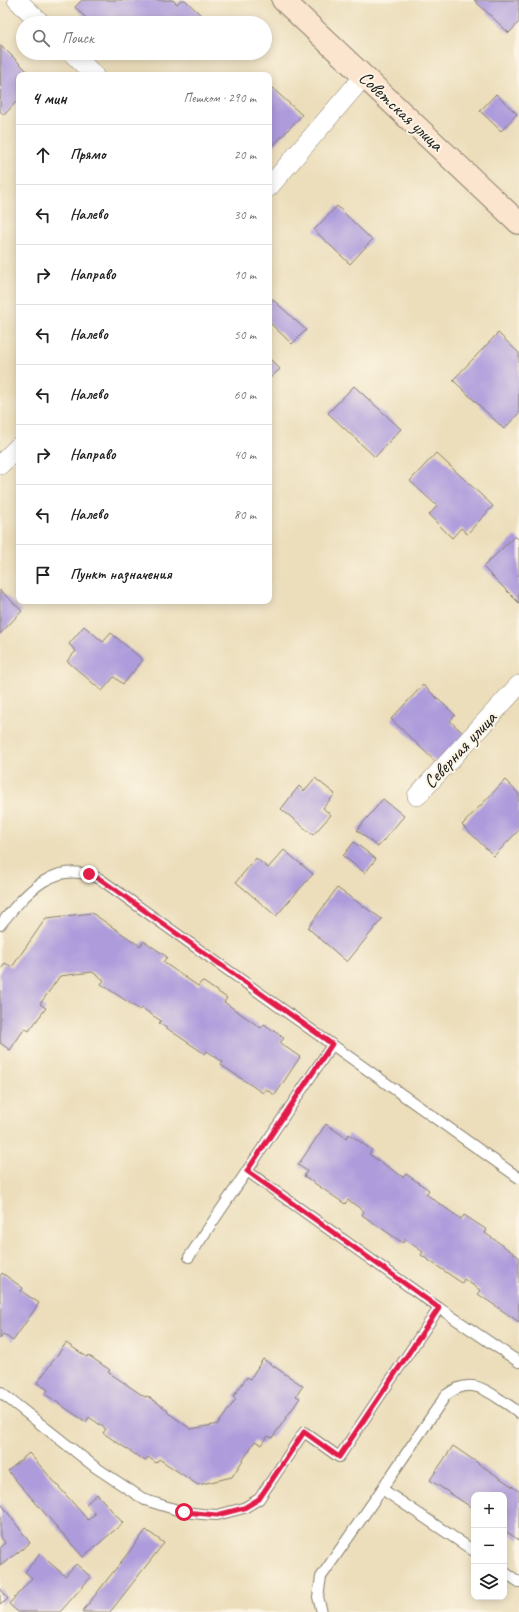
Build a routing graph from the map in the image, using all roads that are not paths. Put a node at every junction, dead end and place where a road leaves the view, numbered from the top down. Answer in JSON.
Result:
{"nodes":[{"id":1,"x":17,"y":0,"type":"edge"},
{"id":2,"x":283,"y":0,"type":"edge"},
{"id":3,"x":34,"y":16,"type":"edge"},
{"id":4,"x":79,"y":60,"type":"edge"},
{"id":5,"x":91,"y":72,"type":"edge"},
{"id":6,"x":364,"y":76,"type":"junction"},
{"id":7,"x":272,"y":183,"type":"edge"},
{"id":8,"x":519,"y":223,"type":"edge"},
{"id":9,"x":16,"y":449,"type":"edge"},
{"id":10,"x":0,"y":466,"type":"edge"},
{"id":11,"x":519,"y":685,"type":"edge"},
{"id":12,"x":417,"y":796,"type":"dead end"},
{"id":13,"x":0,"y":925,"type":"edge"},
{"id":14,"x":332,"y":1044,"type":"junction"},
{"id":15,"x":247,"y":1171,"type":"junction"},
{"id":16,"x":519,"y":1178,"type":"edge"},
{"id":17,"x":189,"y":1257,"type":"dead end"},
{"id":18,"x":439,"y":1308,"type":"junction"},
{"id":19,"x":519,"y":1362,"type":"edge"},
{"id":20,"x":0,"y":1392,"type":"edge"},
{"id":21,"x":519,"y":1413,"type":"edge"},
{"id":22,"x":382,"y":1489,"type":"junction"},
{"id":23,"x":471,"y":1549,"type":"edge"},
{"id":24,"x":507,"y":1574,"type":"edge"},
{"id":25,"x":519,"y":1582,"type":"edge"},
{"id":26,"x":322,"y":1612,"type":"edge"}],
"edges":[{"from":1,"to":3,"type":"street"},
{"from":2,"to":6,"type":"street","name":"Советская улица"},
{"from":4,"to":5,"type":"street"},
{"from":6,"to":7,"type":"street"},
{"from":6,"to":8,"type":"street","name":"Советская улица"},
{"from":9,"to":10,"type":"street"},
{"from":11,"to":12,"type":"street","name":"Северная улица"},
{"from":13,"to":14,"type":"lane"},
{"from":14,"to":15,"type":"lane"},
{"from":14,"to":16,"type":"lane"},
{"from":15,"to":17,"type":"lane"},
{"from":15,"to":18,"type":"lane"},
{"from":18,"to":19,"type":"lane"},
{"from":18,"to":20,"type":"lane"},
{"from":21,"to":22,"type":"lane"},
{"from":22,"to":23,"type":"lane"},
{"from":22,"to":26,"type":"lane"},
{"from":24,"to":25,"type":"lane"}]}
